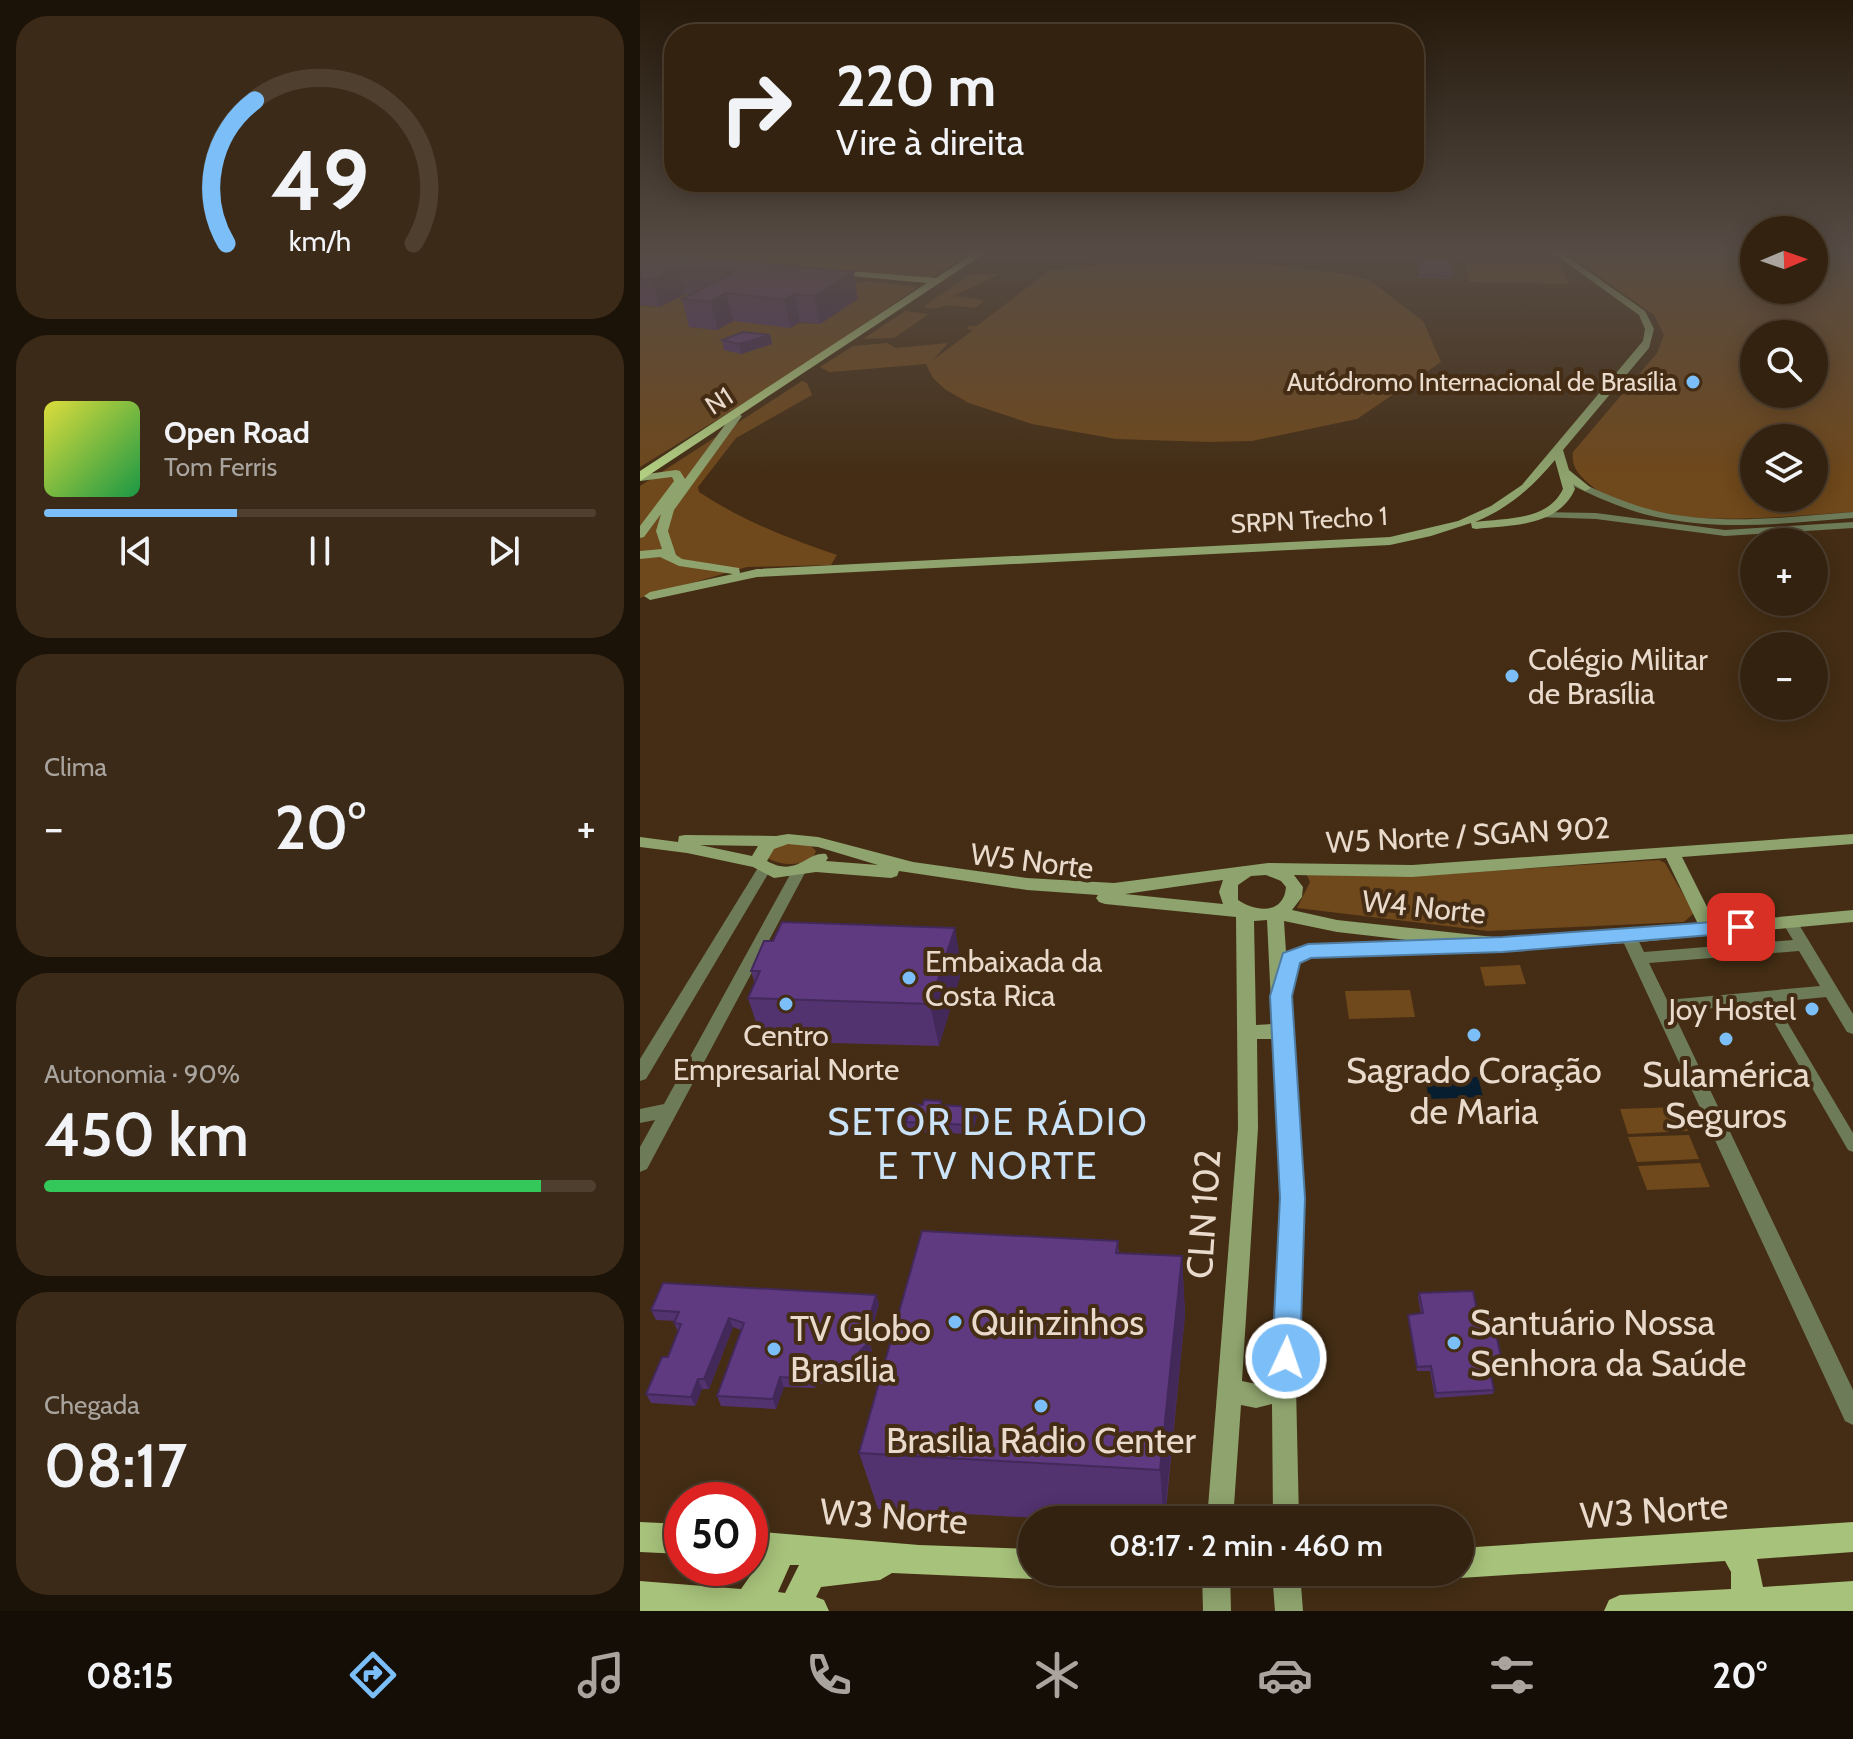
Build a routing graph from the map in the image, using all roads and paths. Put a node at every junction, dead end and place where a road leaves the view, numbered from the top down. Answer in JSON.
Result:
{"nodes":[{"id":1,"x":868,"y":328,"type":"edge"},
{"id":2,"x":1650,"y":328,"type":"edge"},
{"id":3,"x":737,"y":416,"type":"junction"},
{"id":4,"x":1558,"y":451,"type":"junction"},
{"id":5,"x":1540,"y":472,"type":"junction"},
{"id":6,"x":1567,"y":476,"type":"junction"},
{"id":7,"x":640,"y":477,"type":"edge"},
{"id":8,"x":1585,"y":488,"type":"joint"},
{"id":9,"x":1504,"y":505,"type":"junction"},
{"id":10,"x":1540,"y":515,"type":"junction"},
{"id":11,"x":1853,"y":515,"type":"edge"},
{"id":12,"x":1563,"y":516,"type":"junction"},
{"id":13,"x":1519,"y":519,"type":"junction"},
{"id":14,"x":1853,"y":525,"type":"edge"},
{"id":15,"x":1450,"y":528,"type":"junction"},
{"id":16,"x":640,"y":534,"type":"edge"},
{"id":17,"x":640,"y":555,"type":"edge"},
{"id":18,"x":674,"y":558,"type":"junction"},
{"id":19,"x":757,"y":573,"type":"junction"},
{"id":20,"x":645,"y":598,"type":"edge"},
{"id":21,"x":640,"y":835,"type":"edge"},
{"id":22,"x":1853,"y":839,"type":"edge"},
{"id":23,"x":775,"y":841,"type":"junction"},
{"id":24,"x":640,"y":842,"type":"edge"},
{"id":25,"x":822,"y":845,"type":"junction"},
{"id":26,"x":1671,"y":852,"type":"junction"},
{"id":27,"x":761,"y":866,"type":"junction"},
{"id":28,"x":807,"y":869,"type":"junction"},
{"id":29,"x":1268,"y":869,"type":"junction"},
{"id":30,"x":1247,"y":871,"type":"junction"},
{"id":31,"x":1244,"y":912,"type":"junction"},
{"id":32,"x":1276,"y":913,"type":"junction"},
{"id":33,"x":1853,"y":916,"type":"edge"},
{"id":34,"x":1790,"y":922,"type":"junction"},
{"id":35,"x":1710,"y":930,"type":"junction"},
{"id":36,"x":1629,"y":937,"type":"junction"},
{"id":37,"x":1503,"y":944,"type":"junction"},
{"id":38,"x":1802,"y":945,"type":"junction"},
{"id":39,"x":1639,"y":958,"type":"junction"},
{"id":40,"x":1830,"y":991,"type":"junction"},
{"id":41,"x":1281,"y":996,"type":"junction"},
{"id":42,"x":1766,"y":998,"type":"junction"},
{"id":43,"x":1662,"y":1007,"type":"junction"},
{"id":44,"x":1853,"y":1028,"type":"edge"},
{"id":45,"x":1284,"y":1031,"type":"junction"},
{"id":46,"x":1248,"y":1032,"type":"junction"},
{"id":47,"x":640,"y":1074,"type":"edge"},
{"id":48,"x":667,"y":1110,"type":"junction"},
{"id":49,"x":640,"y":1116,"type":"edge"},
{"id":50,"x":647,"y":1135,"type":"edge"},
{"id":51,"x":1853,"y":1146,"type":"edge"},
{"id":52,"x":640,"y":1164,"type":"edge"},
{"id":53,"x":1845,"y":1378,"type":"edge"},
{"id":54,"x":1284,"y":1386,"type":"junction"},
{"id":55,"x":1229,"y":1387,"type":"junction"},
{"id":56,"x":1853,"y":1414,"type":"edge"},
{"id":57,"x":1221,"y":1506,"type":"edge"},
{"id":58,"x":1286,"y":1506,"type":"edge"},
{"id":59,"x":640,"y":1537,"type":"edge"},
{"id":60,"x":1853,"y":1537,"type":"edge"},
{"id":61,"x":664,"y":1538,"type":"edge"},
{"id":62,"x":1733,"y":1546,"type":"junction"},
{"id":63,"x":768,"y":1547,"type":"edge"},
{"id":64,"x":768,"y":1554,"type":"edge"},
{"id":65,"x":919,"y":1560,"type":"junction"},
{"id":66,"x":1474,"y":1562,"type":"edge"},
{"id":67,"x":1018,"y":1564,"type":"edge"},
{"id":68,"x":768,"y":1584,"type":"edge"},
{"id":69,"x":767,"y":1586,"type":"edge"},
{"id":70,"x":1216,"y":1586,"type":"edge"},
{"id":71,"x":1287,"y":1586,"type":"edge"},
{"id":72,"x":640,"y":1597,"type":"edge"},
{"id":73,"x":1853,"y":1597,"type":"edge"},
{"id":74,"x":1744,"y":1602,"type":"junction"},
{"id":75,"x":749,"y":1604,"type":"junction"},
{"id":76,"x":800,"y":1610,"type":"edge"},
{"id":77,"x":813,"y":1611,"type":"edge"},
{"id":78,"x":1217,"y":1611,"type":"edge"},
{"id":79,"x":1289,"y":1611,"type":"edge"},
{"id":80,"x":1620,"y":1611,"type":"edge"}],
"edges":[{"from":1,"to":3,"type":"highway","name":"N1"},
{"from":2,"to":4,"type":"main road","name":"SRPN Trecho 1"},
{"from":3,"to":7,"type":"highway","name":"N1"},
{"from":3,"to":18,"type":"main road"},
{"from":4,"to":5,"type":"main road","name":"SRPN Trecho 1"},
{"from":4,"to":6,"type":"main road"},
{"from":5,"to":6,"type":"main road"},
{"from":5,"to":9,"type":"main road","name":"SRPN Trecho 1"},
{"from":6,"to":8,"type":"main road"},
{"from":6,"to":10,"type":"main road"},
{"from":7,"to":16,"type":"main road"},
{"from":8,"to":11,"type":"street"},
{"from":9,"to":10,"type":"main road"},
{"from":9,"to":15,"type":"main road","name":"SRPN Trecho 1"},
{"from":10,"to":12,"type":"street"},
{"from":10,"to":13,"type":"main road"},
{"from":12,"to":13,"type":"main road"},
{"from":12,"to":14,"type":"street"},
{"from":13,"to":15,"type":"main road"},
{"from":15,"to":19,"type":"main road","name":"SRPN Trecho 1"},
{"from":17,"to":18,"type":"main road","name":"SRPN Trecho 1"},
{"from":18,"to":19,"type":"main road","name":"SRPN Trecho 1"},
{"from":18,"to":20,"type":"main road"},
{"from":19,"to":20,"type":"main road","name":"SRPN Trecho 1"},
{"from":21,"to":23,"type":"main road"},
{"from":22,"to":26,"type":"main road","name":"W5 Norte / SGAN 902"},
{"from":23,"to":25,"type":"main road"},
{"from":23,"to":27,"type":"main road"},
{"from":24,"to":27,"type":"main road"},
{"from":25,"to":28,"type":"main road"},
{"from":25,"to":30,"type":"main road"},
{"from":26,"to":29,"type":"main road","name":"W5 Norte / SGAN 902"},
{"from":26,"to":35,"type":"main road"},
{"from":27,"to":28,"type":"main road","name":"W5 Norte"},
{"from":27,"to":47,"type":"street"},
{"from":28,"to":31,"type":"main road","name":"W5 Norte"},
{"from":28,"to":48,"type":"street"},
{"from":29,"to":30,"type":"main road"},
{"from":29,"to":32,"type":"main road"},
{"from":30,"to":31,"type":"main road"},
{"from":31,"to":32,"type":"main road"},
{"from":31,"to":46,"type":"main road","name":"CLN 102"},
{"from":32,"to":37,"type":"main road","name":"W4 Norte"},
{"from":32,"to":41,"type":"main road"},
{"from":33,"to":34,"type":"main road","name":"W4 Norte"},
{"from":34,"to":35,"type":"main road","name":"W4 Norte"},
{"from":34,"to":38,"type":"street"},
{"from":35,"to":36,"type":"main road","name":"W4 Norte"},
{"from":36,"to":37,"type":"main road","name":"W4 Norte"},
{"from":36,"to":39,"type":"street"},
{"from":37,"to":41,"type":"main road"},
{"from":38,"to":39,"type":"street"},
{"from":38,"to":40,"type":"street"},
{"from":39,"to":43,"type":"street"},
{"from":40,"to":42,"type":"street"},
{"from":40,"to":44,"type":"street"},
{"from":41,"to":45,"type":"main road"},
{"from":42,"to":43,"type":"street"},
{"from":42,"to":51,"type":"street"},
{"from":43,"to":53,"type":"street"},
{"from":45,"to":46,"type":"main road"},
{"from":45,"to":54,"type":"main road"},
{"from":46,"to":55,"type":"main road","name":"CLN 102"},
{"from":48,"to":49,"type":"street"},
{"from":48,"to":50,"type":"street"},
{"from":50,"to":52,"type":"street"},
{"from":53,"to":56,"type":"street"},
{"from":54,"to":55,"type":"main road"},
{"from":54,"to":58,"type":"main road"},
{"from":55,"to":57,"type":"main road","name":"CLN 102"},
{"from":59,"to":61,"type":"main road"},
{"from":60,"to":62,"type":"main road","name":"W3 Norte"},
{"from":62,"to":66,"type":"main road","name":"W3 Norte"},
{"from":62,"to":74,"type":"main road"},
{"from":63,"to":65,"type":"main road","name":"W3 Norte"},
{"from":64,"to":68,"type":"main road"},
{"from":65,"to":67,"type":"main road","name":"W3 Norte"},
{"from":65,"to":76,"type":"main road"},
{"from":69,"to":75,"type":"main road"},
{"from":70,"to":78,"type":"main road"},
{"from":71,"to":79,"type":"main road"},
{"from":72,"to":75,"type":"main road"},
{"from":73,"to":74,"type":"main road"},
{"from":74,"to":80,"type":"main road"},
{"from":75,"to":76,"type":"main road"},
{"from":76,"to":77,"type":"main road"}]}
